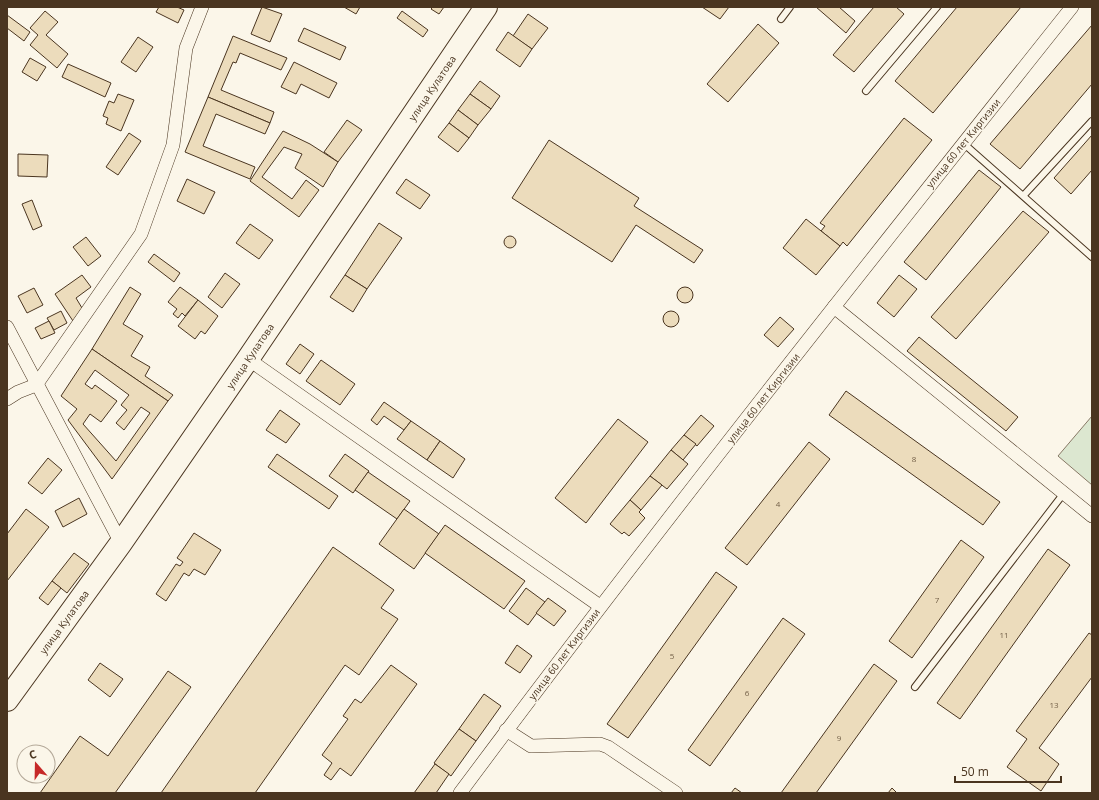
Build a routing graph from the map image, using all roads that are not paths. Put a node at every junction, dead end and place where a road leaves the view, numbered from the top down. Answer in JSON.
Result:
{"nodes":[{"id":1,"x":202,"y":7,"type":"edge"},
{"id":2,"x":486,"y":7,"type":"edge"},
{"id":3,"x":790,"y":7,"type":"edge"},
{"id":4,"x":937,"y":7,"type":"edge"},
{"id":5,"x":1072,"y":7,"type":"edge"},
{"id":6,"x":781,"y":19,"type":"dead end"},
{"id":7,"x":866,"y":91,"type":"dead end"},
{"id":8,"x":1092,"y":121,"type":"edge"},
{"id":9,"x":964,"y":143,"type":"junction"},
{"id":10,"x":1024,"y":195,"type":"junction"},
{"id":11,"x":1092,"y":257,"type":"edge"},
{"id":12,"x":834,"y":307,"type":"junction"},
{"id":13,"x":7,"y":327,"type":"edge"},
{"id":14,"x":248,"y":359,"type":"junction"},
{"id":15,"x":36,"y":385,"type":"junction"},
{"id":16,"x":7,"y":399,"type":"edge"},
{"id":17,"x":1064,"y":493,"type":"junction"},
{"id":18,"x":1092,"y":516,"type":"edge"},
{"id":19,"x":121,"y":543,"type":"junction"},
{"id":20,"x":600,"y":606,"type":"junction"},
{"id":21,"x":915,"y":687,"type":"dead end"},
{"id":22,"x":7,"y":700,"type":"edge"},
{"id":23,"x":506,"y":730,"type":"junction"},
{"id":24,"x":460,"y":793,"type":"edge"},
{"id":25,"x":676,"y":793,"type":"edge"}],
"edges":[{"from":1,"to":15,"type":"street"},
{"from":2,"to":14,"type":"highway","name":"улица Кулатова"},
{"from":3,"to":6,"type":"lane"},
{"from":4,"to":7,"type":"lane"},
{"from":5,"to":9,"type":"street","name":"улица 60 лет Киргизии"},
{"from":8,"to":10,"type":"lane"},
{"from":9,"to":10,"type":"lane"},
{"from":9,"to":12,"type":"street","name":"улица 60 лет Киргизии"},
{"from":10,"to":11,"type":"lane"},
{"from":12,"to":17,"type":"street"},
{"from":12,"to":20,"type":"street","name":"улица 60 лет Киргизии"},
{"from":13,"to":15,"type":"street"},
{"from":14,"to":19,"type":"highway","name":"улица Кулатова"},
{"from":14,"to":20,"type":"street"},
{"from":15,"to":16,"type":"street"},
{"from":15,"to":19,"type":"street"},
{"from":17,"to":18,"type":"street"},
{"from":17,"to":21,"type":"lane"},
{"from":19,"to":22,"type":"highway","name":"улица Кулатова"},
{"from":20,"to":23,"type":"street","name":"улица 60 лет Киргизии"},
{"from":23,"to":24,"type":"street","name":"улица 60 лет Киргизии"},
{"from":23,"to":25,"type":"street"}]}
